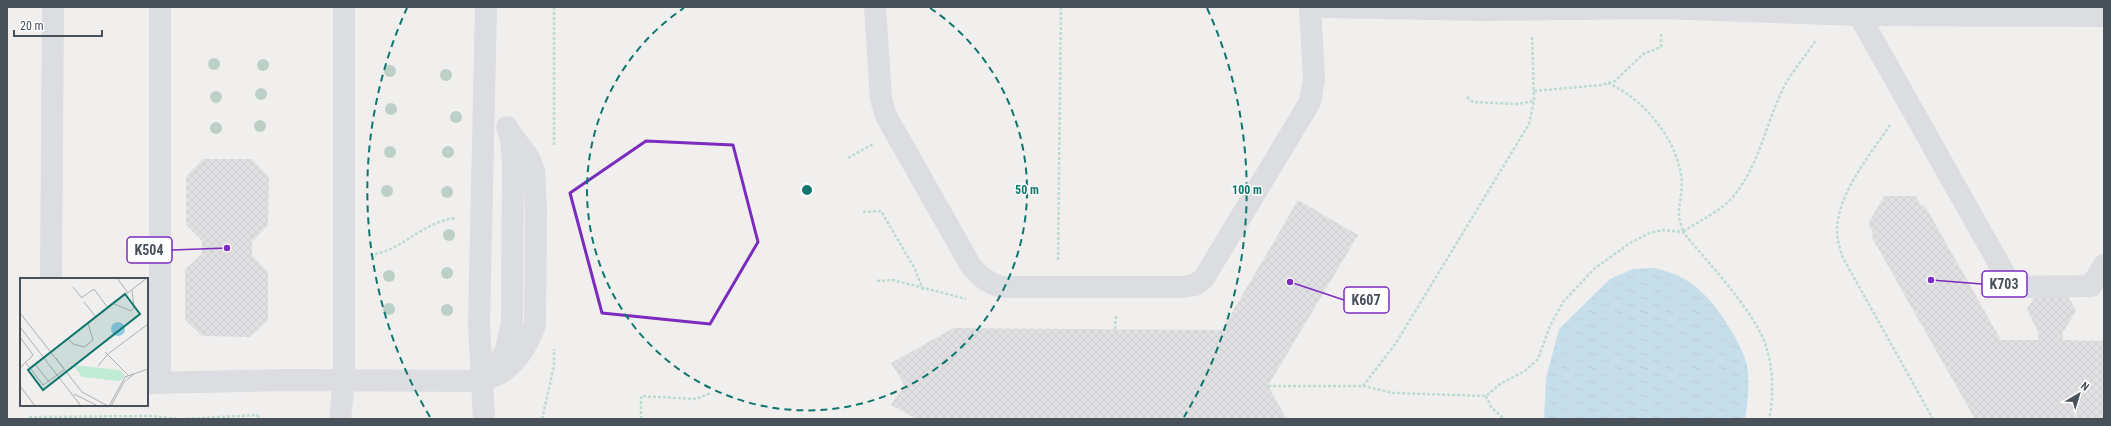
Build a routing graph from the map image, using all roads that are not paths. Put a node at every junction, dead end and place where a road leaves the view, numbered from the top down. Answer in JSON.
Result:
{"nodes":[{"id":1,"x":53,"y":7,"type":"edge"},
{"id":2,"x":160,"y":7,"type":"edge"},
{"id":3,"x":344,"y":7,"type":"edge"},
{"id":4,"x":486,"y":7,"type":"edge"},
{"id":5,"x":875,"y":7,"type":"edge"},
{"id":6,"x":1310,"y":7,"type":"edge"},
{"id":7,"x":1327,"y":7,"type":"edge"},
{"id":8,"x":1483,"y":8,"type":"edge"},
{"id":9,"x":1735,"y":9,"type":"edge"},
{"id":10,"x":1859,"y":15,"type":"junction"},
{"id":11,"x":2104,"y":16,"type":"edge"},
{"id":12,"x":484,"y":98,"type":"junction"},
{"id":13,"x":2104,"y":264,"type":"edge"},
{"id":14,"x":51,"y":278,"type":"edge"},
{"id":15,"x":488,"y":378,"type":"junction"},
{"id":16,"x":344,"y":380,"type":"junction"},
{"id":17,"x":154,"y":383,"type":"edge"},
{"id":18,"x":340,"y":419,"type":"edge"},
{"id":19,"x":349,"y":419,"type":"edge"},
{"id":20,"x":473,"y":419,"type":"edge"},
{"id":21,"x":484,"y":419,"type":"edge"},
{"id":22,"x":496,"y":419,"type":"edge"}],
"edges":[{"from":1,"to":14,"type":"street"},
{"from":2,"to":17,"type":"street"},
{"from":3,"to":16,"type":"street"},
{"from":4,"to":12,"type":"street"},
{"from":5,"to":6,"type":"street"},
{"from":7,"to":8,"type":"street"},
{"from":8,"to":9,"type":"street"},
{"from":9,"to":10,"type":"street"},
{"from":10,"to":11,"type":"street"},
{"from":10,"to":13,"type":"street"},
{"from":12,"to":15,"type":"street"},
{"from":12,"to":15,"type":"street"},
{"from":15,"to":16,"type":"street"},
{"from":15,"to":20,"type":"street"},
{"from":15,"to":21,"type":"street"},
{"from":15,"to":22,"type":"street"},
{"from":16,"to":17,"type":"street"},
{"from":16,"to":18,"type":"street"},
{"from":16,"to":19,"type":"street"}]}
